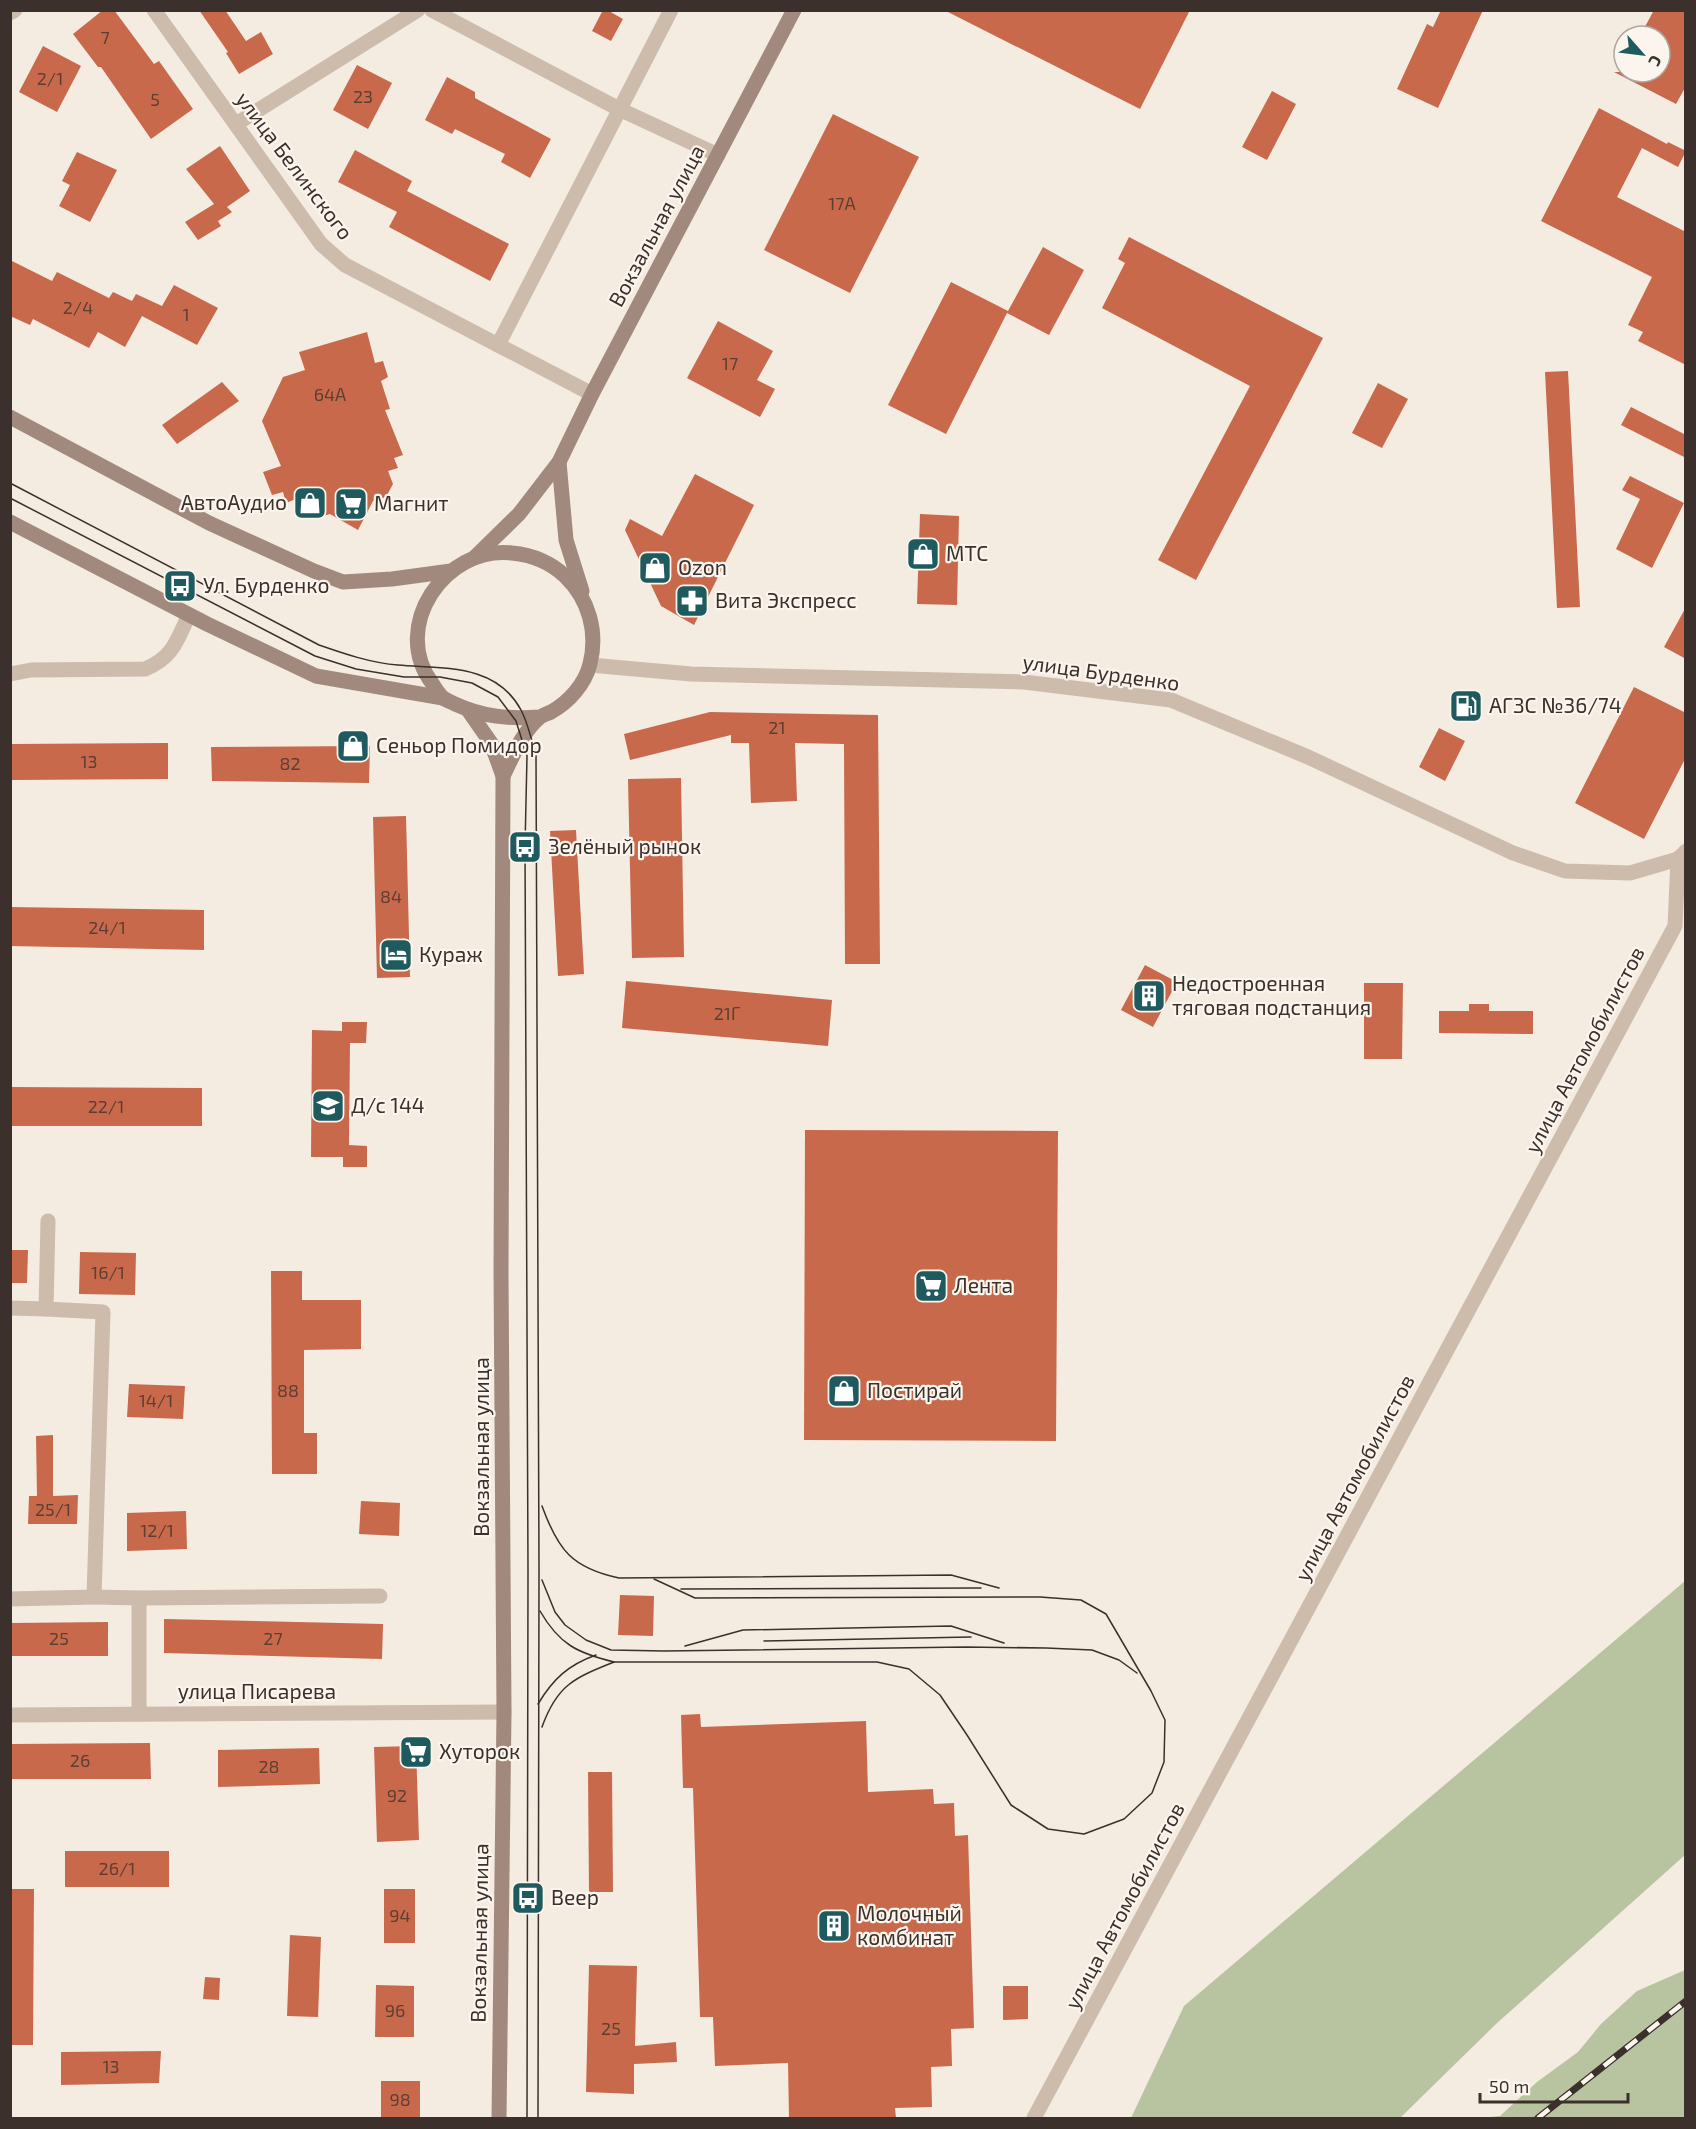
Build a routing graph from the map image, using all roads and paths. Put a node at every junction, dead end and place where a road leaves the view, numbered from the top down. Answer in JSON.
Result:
{"nodes":[{"id":1,"x":15,"y":10,"type":"edge"},
{"id":2,"x":153,"y":10,"type":"edge"},
{"id":3,"x":418,"y":10,"type":"edge"},
{"id":4,"x":432,"y":10,"type":"edge"},
{"id":5,"x":671,"y":10,"type":"edge"},
{"id":6,"x":794,"y":10,"type":"edge"},
{"id":7,"x":10,"y":13,"type":"edge"},
{"id":8,"x":619,"y":109,"type":"junction"},
{"id":9,"x":236,"y":124,"type":"junction"},
{"id":10,"x":718,"y":155,"type":"junction"},
{"id":11,"x":498,"y":345,"type":"junction"},
{"id":12,"x":592,"y":394,"type":"junction"},
{"id":13,"x":10,"y":417,"type":"edge"},
{"id":14,"x":559,"y":462,"type":"junction"},
{"id":15,"x":10,"y":522,"type":"edge"},
{"id":16,"x":475,"y":557,"type":"junction"},
{"id":17,"x":451,"y":571,"type":"junction"},
{"id":18,"x":589,"y":610,"type":"junction"},
{"id":19,"x":189,"y":615,"type":"junction"},
{"id":20,"x":590,"y":665,"type":"junction"},
{"id":21,"x":10,"y":674,"type":"edge"},
{"id":22,"x":443,"y":698,"type":"junction"},
{"id":23,"x":468,"y":710,"type":"junction"},
{"id":24,"x":539,"y":717,"type":"junction"},
{"id":25,"x":503,"y":776,"type":"junction"},
{"id":26,"x":1682,"y":855,"type":"edge"},
{"id":27,"x":48,"y":1221,"type":"dead end"},
{"id":28,"x":10,"y":1308,"type":"edge"},
{"id":29,"x":46,"y":1309,"type":"junction"},
{"id":30,"x":380,"y":1596,"type":"dead end"},
{"id":31,"x":94,"y":1598,"type":"junction"},
{"id":32,"x":139,"y":1598,"type":"junction"},
{"id":33,"x":10,"y":1599,"type":"edge"},
{"id":34,"x":504,"y":1712,"type":"junction"},
{"id":35,"x":138,"y":1714,"type":"junction"},
{"id":36,"x":10,"y":1715,"type":"edge"},
{"id":37,"x":499,"y":2118,"type":"edge"},
{"id":38,"x":1034,"y":2118,"type":"edge"}],
"edges":[{"from":1,"to":7,"type":"street"},
{"from":2,"to":9,"type":"street","name":"улица Белинского"},
{"from":3,"to":9,"type":"street"},
{"from":4,"to":8,"type":"street"},
{"from":5,"to":8,"type":"street"},
{"from":6,"to":10,"type":"main road","name":"Вокзальная улица"},
{"from":8,"to":10,"type":"street"},
{"from":8,"to":11,"type":"street"},
{"from":9,"to":11,"type":"street","name":"улица Белинского"},
{"from":10,"to":12,"type":"main road","name":"Вокзальная улица"},
{"from":11,"to":12,"type":"street","name":"улица Белинского"},
{"from":12,"to":14,"type":"main road","name":"Вокзальная улица"},
{"from":13,"to":17,"type":"main road"},
{"from":14,"to":16,"type":"main road","name":"Вокзальная улица"},
{"from":14,"to":18,"type":"main road"},
{"from":15,"to":19,"type":"main road"},
{"from":16,"to":17,"type":"main road"},
{"from":16,"to":18,"type":"main road"},
{"from":17,"to":22,"type":"main road"},
{"from":18,"to":20,"type":"main road"},
{"from":19,"to":21,"type":"street"},
{"from":19,"to":22,"type":"main road"},
{"from":20,"to":24,"type":"main road"},
{"from":20,"to":26,"type":"street","name":"улица Бурденко"},
{"from":22,"to":23,"type":"main road"},
{"from":23,"to":24,"type":"main road"},
{"from":23,"to":25,"type":"main road","name":"Вокзальная улица"},
{"from":24,"to":25,"type":"main road","name":"Вокзальная улица"},
{"from":25,"to":34,"type":"main road","name":"Вокзальная улица"},
{"from":26,"to":38,"type":"street","name":"улица Автомобилистов"},
{"from":27,"to":29,"type":"street"},
{"from":28,"to":29,"type":"street"},
{"from":29,"to":31,"type":"street"},
{"from":30,"to":32,"type":"street"},
{"from":31,"to":32,"type":"street"},
{"from":31,"to":33,"type":"street"},
{"from":32,"to":35,"type":"street"},
{"from":34,"to":35,"type":"street","name":"улица Писарева"},
{"from":34,"to":37,"type":"main road","name":"Вокзальная улица"},
{"from":35,"to":36,"type":"street","name":"улица Писарева"}]}
